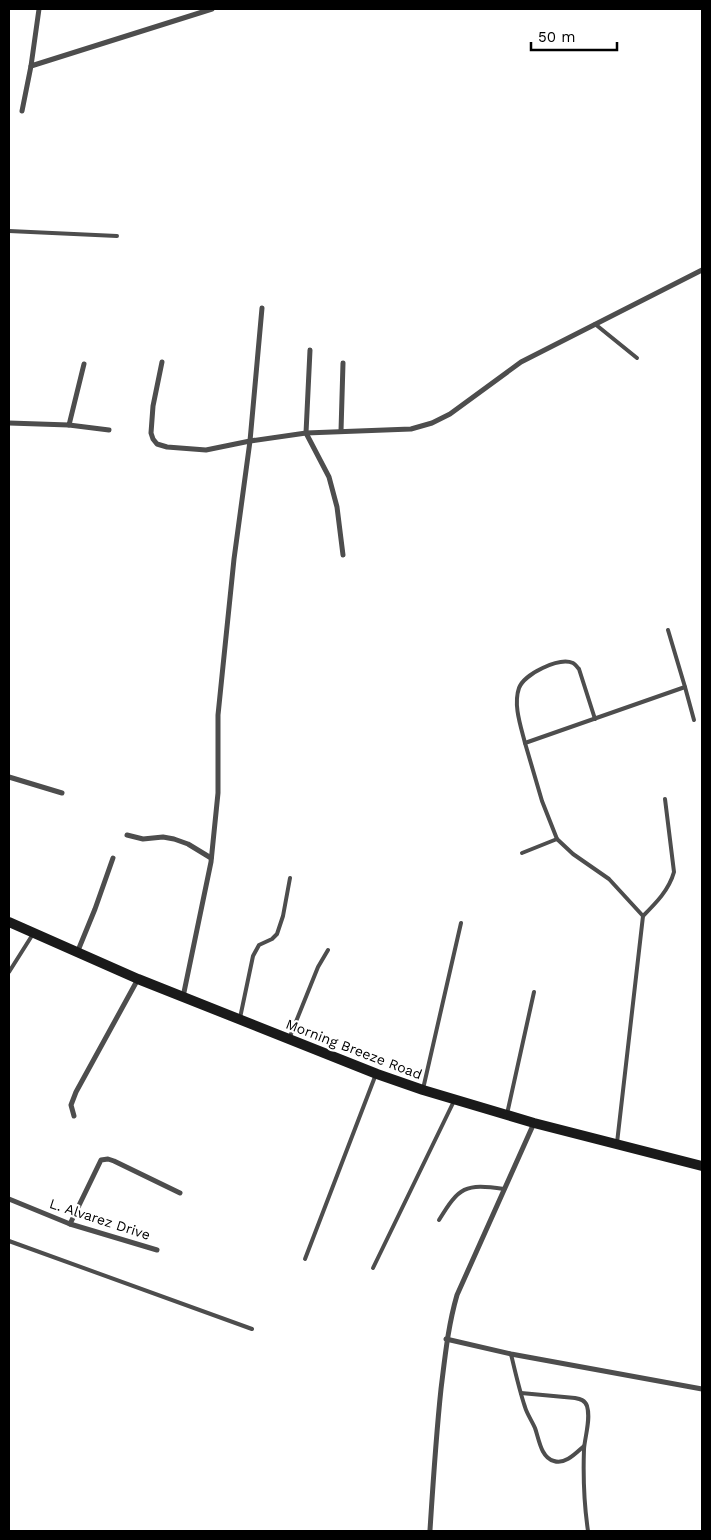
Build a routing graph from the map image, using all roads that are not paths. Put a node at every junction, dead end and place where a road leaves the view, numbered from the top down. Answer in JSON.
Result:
{"nodes":[{"id":1,"x":39,"y":9,"type":"edge"},
{"id":2,"x":212,"y":9,"type":"edge"},
{"id":3,"x":31,"y":66,"type":"junction"},
{"id":4,"x":22,"y":111,"type":"dead end"},
{"id":5,"x":9,"y":231,"type":"edge"},
{"id":6,"x":117,"y":236,"type":"dead end"},
{"id":7,"x":702,"y":270,"type":"edge"},
{"id":8,"x":262,"y":308,"type":"dead end"},
{"id":9,"x":595,"y":324,"type":"junction"},
{"id":10,"x":310,"y":350,"type":"dead end"},
{"id":11,"x":637,"y":358,"type":"dead end"},
{"id":12,"x":162,"y":362,"type":"dead end"},
{"id":13,"x":343,"y":363,"type":"dead end"},
{"id":14,"x":84,"y":364,"type":"dead end"},
{"id":15,"x":9,"y":423,"type":"edge"},
{"id":16,"x":69,"y":425,"type":"junction"},
{"id":17,"x":109,"y":430,"type":"dead end"},
{"id":18,"x":340,"y":431,"type":"junction"},
{"id":19,"x":306,"y":433,"type":"junction"},
{"id":20,"x":250,"y":441,"type":"junction"},
{"id":21,"x":343,"y":555,"type":"dead end"},
{"id":22,"x":668,"y":630,"type":"dead end"},
{"id":23,"x":685,"y":687,"type":"junction"},
{"id":24,"x":595,"y":719,"type":"junction"},
{"id":25,"x":694,"y":720,"type":"dead end"},
{"id":26,"x":525,"y":743,"type":"junction"},
{"id":27,"x":9,"y":777,"type":"edge"},
{"id":28,"x":62,"y":793,"type":"dead end"},
{"id":29,"x":665,"y":799,"type":"dead end"},
{"id":30,"x":126,"y":835,"type":"dead end"},
{"id":31,"x":557,"y":839,"type":"junction"},
{"id":32,"x":522,"y":853,"type":"dead end"},
{"id":33,"x":113,"y":858,"type":"dead end"},
{"id":34,"x":212,"y":858,"type":"junction"},
{"id":35,"x":290,"y":878,"type":"dead end"},
{"id":36,"x":643,"y":916,"type":"junction"},
{"id":37,"x":9,"y":922,"type":"edge"},
{"id":38,"x":461,"y":923,"type":"dead end"},
{"id":39,"x":34,"y":932,"type":"junction"},
{"id":40,"x":328,"y":950,"type":"dead end"},
{"id":41,"x":77,"y":953,"type":"junction"},
{"id":42,"x":9,"y":972,"type":"edge"},
{"id":43,"x":138,"y":979,"type":"junction"},
{"id":44,"x":534,"y":992,"type":"dead end"},
{"id":45,"x":184,"y":997,"type":"junction"},
{"id":46,"x":240,"y":1020,"type":"junction"},
{"id":47,"x":289,"y":1040,"type":"junction"},
{"id":48,"x":377,"y":1074,"type":"junction"},
{"id":49,"x":422,"y":1090,"type":"junction"},
{"id":50,"x":454,"y":1100,"type":"junction"},
{"id":51,"x":507,"y":1115,"type":"junction"},
{"id":52,"x":74,"y":1116,"type":"dead end"},
{"id":53,"x":534,"y":1123,"type":"junction"},
{"id":54,"x":617,"y":1145,"type":"junction"},
{"id":55,"x":702,"y":1166,"type":"edge"},
{"id":56,"x":504,"y":1189,"type":"junction"},
{"id":57,"x":180,"y":1193,"type":"dead end"},
{"id":58,"x":9,"y":1198,"type":"edge"},
{"id":59,"x":439,"y":1220,"type":"dead end"},
{"id":60,"x":70,"y":1224,"type":"junction"},
{"id":61,"x":9,"y":1241,"type":"edge"},
{"id":62,"x":157,"y":1250,"type":"dead end"},
{"id":63,"x":305,"y":1259,"type":"dead end"},
{"id":64,"x":373,"y":1268,"type":"dead end"},
{"id":65,"x":252,"y":1329,"type":"dead end"},
{"id":66,"x":446,"y":1339,"type":"junction"},
{"id":67,"x":511,"y":1354,"type":"junction"},
{"id":68,"x":702,"y":1389,"type":"edge"},
{"id":69,"x":521,"y":1393,"type":"junction"},
{"id":70,"x":584,"y":1446,"type":"junction"},
{"id":71,"x":430,"y":1530,"type":"edge"},
{"id":72,"x":588,"y":1531,"type":"edge"}],
"edges":[{"from":1,"to":3,"type":"street"},
{"from":2,"to":3,"type":"street"},
{"from":3,"to":4,"type":"street"},
{"from":5,"to":6,"type":"lane"},
{"from":7,"to":9,"type":"street"},
{"from":8,"to":20,"type":"street"},
{"from":9,"to":11,"type":"lane"},
{"from":9,"to":18,"type":"street"},
{"from":10,"to":19,"type":"street"},
{"from":12,"to":20,"type":"street"},
{"from":13,"to":18,"type":"street"},
{"from":14,"to":16,"type":"street"},
{"from":15,"to":16,"type":"street"},
{"from":16,"to":17,"type":"street"},
{"from":18,"to":19,"type":"street"},
{"from":19,"to":20,"type":"street"},
{"from":19,"to":21,"type":"street"},
{"from":20,"to":34,"type":"street"},
{"from":22,"to":23,"type":"lane"},
{"from":23,"to":24,"type":"lane"},
{"from":23,"to":25,"type":"lane"},
{"from":24,"to":26,"type":"lane"},
{"from":24,"to":26,"type":"lane"},
{"from":26,"to":31,"type":"lane"},
{"from":27,"to":28,"type":"street"},
{"from":29,"to":36,"type":"lane"},
{"from":30,"to":34,"type":"street"},
{"from":31,"to":32,"type":"lane"},
{"from":31,"to":36,"type":"lane"},
{"from":33,"to":41,"type":"street"},
{"from":34,"to":45,"type":"street"},
{"from":35,"to":46,"type":"lane"},
{"from":36,"to":54,"type":"lane"},
{"from":37,"to":39,"type":"main road","name":"Morning Breeze Road"},
{"from":38,"to":49,"type":"lane"},
{"from":39,"to":41,"type":"main road","name":"Morning Breeze Road"},
{"from":39,"to":42,"type":"lane"},
{"from":40,"to":47,"type":"lane"},
{"from":41,"to":43,"type":"main road","name":"Morning Breeze Road"},
{"from":43,"to":45,"type":"main road","name":"Morning Breeze Road"},
{"from":43,"to":52,"type":"street"},
{"from":44,"to":51,"type":"lane"},
{"from":45,"to":46,"type":"main road","name":"Morning Breeze Road"},
{"from":46,"to":47,"type":"main road","name":"Morning Breeze Road"},
{"from":47,"to":48,"type":"main road","name":"Morning Breeze Road"},
{"from":48,"to":49,"type":"main road","name":"Morning Breeze Road"},
{"from":48,"to":63,"type":"lane"},
{"from":49,"to":50,"type":"main road","name":"Morning Breeze Road"},
{"from":50,"to":51,"type":"main road","name":"Morning Breeze Road"},
{"from":50,"to":64,"type":"lane"},
{"from":51,"to":53,"type":"main road","name":"Morning Breeze Road"},
{"from":53,"to":54,"type":"main road","name":"Morning Breeze Road"},
{"from":53,"to":56,"type":"street"},
{"from":54,"to":55,"type":"main road","name":"Morning Breeze Road"},
{"from":56,"to":59,"type":"lane"},
{"from":56,"to":66,"type":"street"},
{"from":57,"to":60,"type":"street"},
{"from":58,"to":60,"type":"street","name":"L. Alvarez Drive"},
{"from":60,"to":62,"type":"street","name":"L. Alvarez Drive"},
{"from":61,"to":65,"type":"lane"},
{"from":66,"to":67,"type":"street"},
{"from":66,"to":71,"type":"street"},
{"from":67,"to":68,"type":"street"},
{"from":67,"to":69,"type":"lane"},
{"from":69,"to":70,"type":"lane"},
{"from":69,"to":70,"type":"lane"},
{"from":70,"to":72,"type":"lane"}]}
